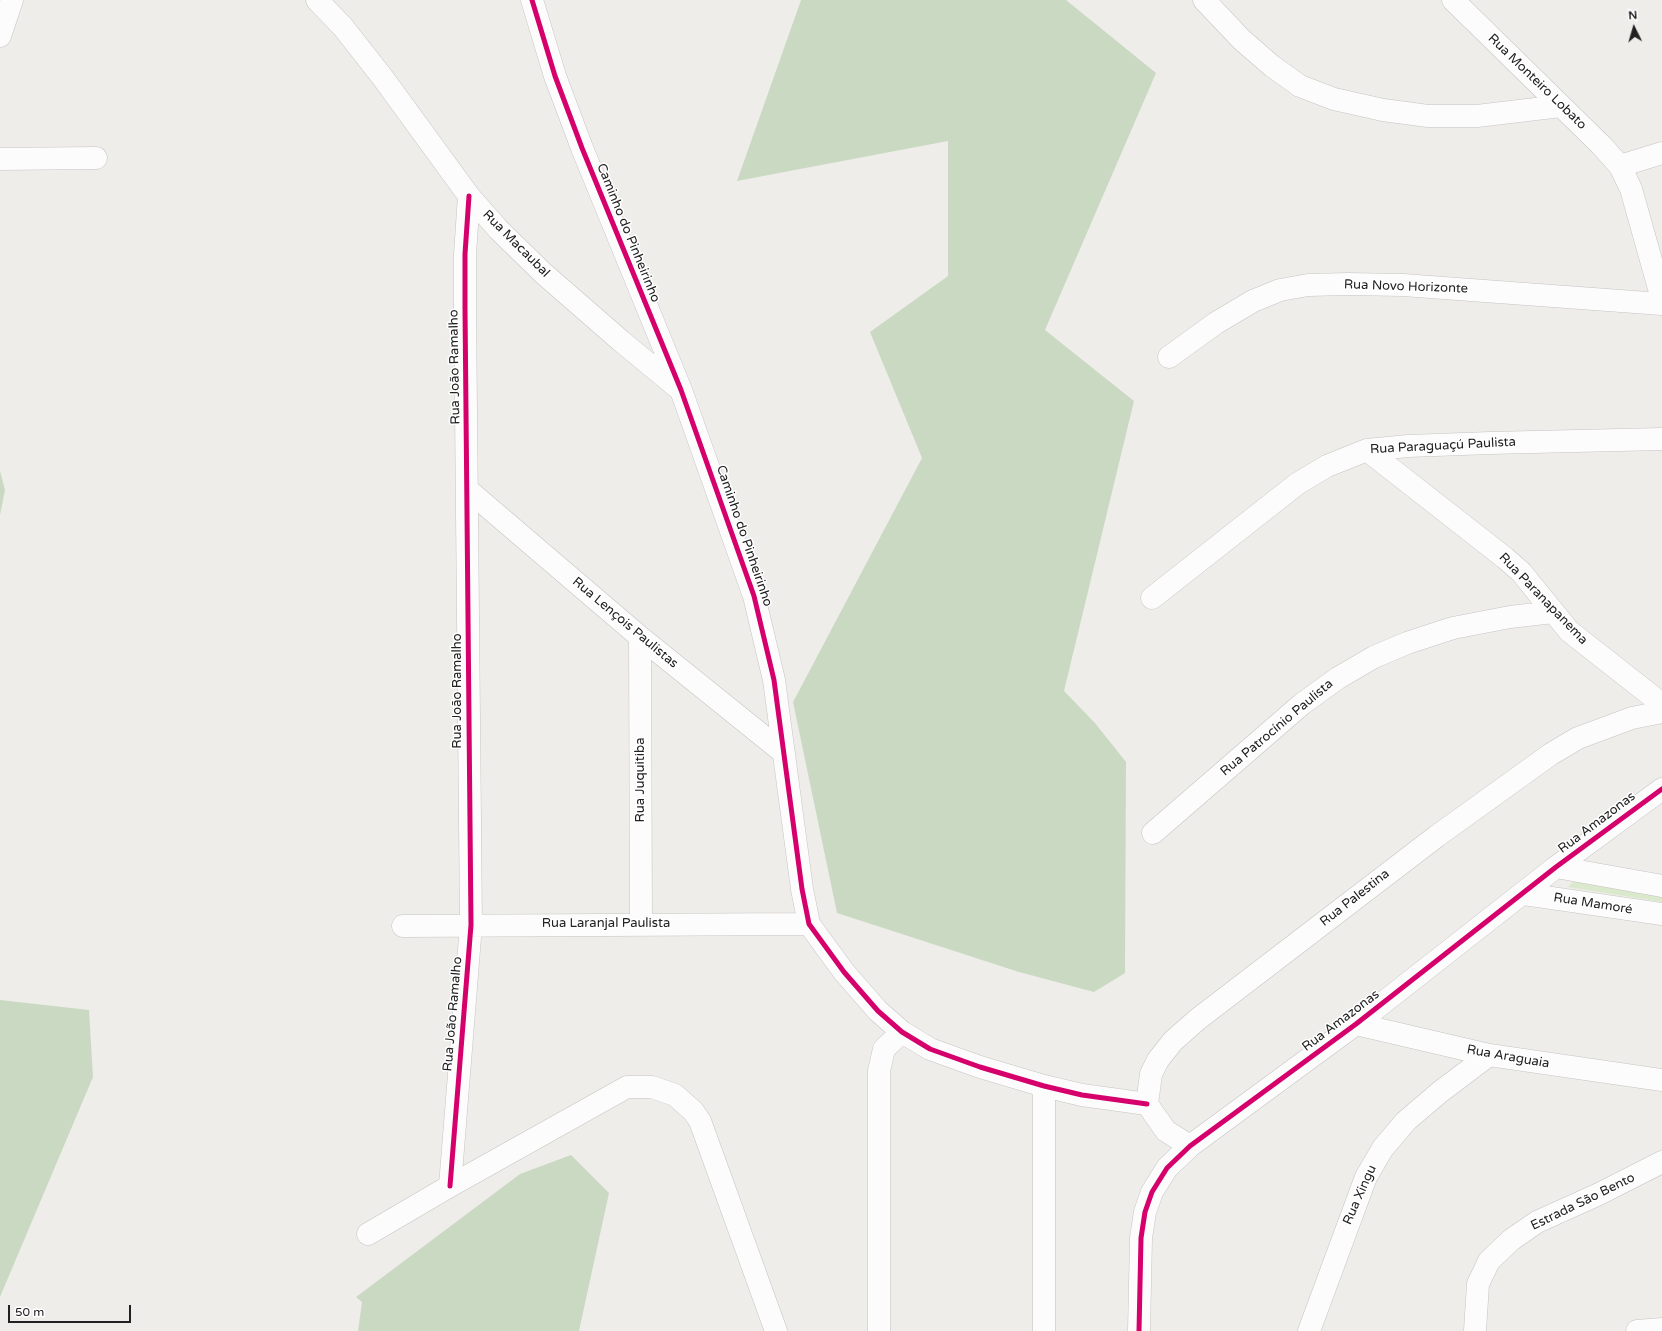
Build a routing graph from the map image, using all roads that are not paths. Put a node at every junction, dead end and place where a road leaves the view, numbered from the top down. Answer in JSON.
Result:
{"nodes":[{"id":1,"x":12,"y":0,"type":"edge"},
{"id":2,"x":317,"y":0,"type":"edge"},
{"id":3,"x":532,"y":0,"type":"edge"},
{"id":4,"x":1204,"y":0,"type":"edge"},
{"id":5,"x":1453,"y":0,"type":"edge"},
{"id":6,"x":0,"y":36,"type":"edge"},
{"id":7,"x":1561,"y":106,"type":"junction"},
{"id":8,"x":1662,"y":153,"type":"edge"},
{"id":9,"x":96,"y":158,"type":"dead end"},
{"id":10,"x":0,"y":159,"type":"edge"},
{"id":11,"x":1620,"y":166,"type":"junction"},
{"id":12,"x":469,"y":196,"type":"junction"},
{"id":13,"x":1662,"y":299,"type":"edge"},
{"id":14,"x":1662,"y":304,"type":"edge"},
{"id":15,"x":1170,"y":357,"type":"dead end"},
{"id":16,"x":681,"y":390,"type":"junction"},
{"id":17,"x":1662,"y":439,"type":"edge"},
{"id":18,"x":1367,"y":450,"type":"junction"},
{"id":19,"x":468,"y":490,"type":"junction"},
{"id":20,"x":1152,"y":598,"type":"dead end"},
{"id":21,"x":1553,"y":612,"type":"junction"},
{"id":22,"x":640,"y":637,"type":"junction"},
{"id":23,"x":1662,"y":704,"type":"edge"},
{"id":24,"x":1662,"y":712,"type":"edge"},
{"id":25,"x":784,"y":753,"type":"junction"},
{"id":26,"x":1662,"y":789,"type":"edge"},
{"id":27,"x":1153,"y":833,"type":"dead end"},
{"id":28,"x":1556,"y":867,"type":"junction"},
{"id":29,"x":1662,"y":886,"type":"edge"},
{"id":30,"x":1524,"y":894,"type":"junction"},
{"id":31,"x":1662,"y":914,"type":"edge"},
{"id":32,"x":641,"y":924,"type":"junction"},
{"id":33,"x":809,"y":924,"type":"junction"},
{"id":34,"x":471,"y":925,"type":"junction"},
{"id":35,"x":403,"y":926,"type":"dead end"},
{"id":36,"x":1356,"y":1024,"type":"junction"},
{"id":37,"x":902,"y":1032,"type":"junction"},
{"id":38,"x":1489,"y":1056,"type":"junction"},
{"id":39,"x":1662,"y":1080,"type":"edge"},
{"id":40,"x":1044,"y":1086,"type":"junction"},
{"id":41,"x":1147,"y":1104,"type":"junction"},
{"id":42,"x":1190,"y":1146,"type":"junction"},
{"id":43,"x":1662,"y":1162,"type":"edge"},
{"id":44,"x":450,"y":1186,"type":"junction"},
{"id":45,"x":368,"y":1234,"type":"dead end"},
{"id":46,"x":1662,"y":1329,"type":"edge"},
{"id":47,"x":776,"y":1331,"type":"edge"},
{"id":48,"x":879,"y":1331,"type":"edge"},
{"id":49,"x":1044,"y":1331,"type":"edge"},
{"id":50,"x":1139,"y":1331,"type":"edge"},
{"id":51,"x":1309,"y":1331,"type":"edge"},
{"id":52,"x":1475,"y":1331,"type":"edge"},
{"id":53,"x":1637,"y":1331,"type":"edge"}],
"edges":[{"from":1,"to":6,"type":"street"},
{"from":2,"to":12,"type":"street","name":"Rua Macaubal"},
{"from":3,"to":16,"type":"street","name":"Caminho do Pinheirinho"},
{"from":4,"to":7,"type":"street"},
{"from":5,"to":7,"type":"street","name":"Rua Monteiro Lobato"},
{"from":7,"to":11,"type":"street","name":"Rua Monteiro Lobato"},
{"from":8,"to":11,"type":"street"},
{"from":9,"to":10,"type":"street"},
{"from":11,"to":13,"type":"street","name":"Rua Monteiro Lobato"},
{"from":12,"to":16,"type":"street","name":"Rua Macaubal"},
{"from":12,"to":19,"type":"street","name":"Rua João Ramalho"},
{"from":14,"to":15,"type":"street","name":"Rua Novo Horizonte"},
{"from":16,"to":25,"type":"street","name":"Caminho do Pinheirinho"},
{"from":17,"to":18,"type":"street","name":"Rua Paraguaçú Paulista"},
{"from":18,"to":20,"type":"street","name":"Rua Paraguaçú Paulista"},
{"from":18,"to":21,"type":"street","name":"Rua Paranapanema"},
{"from":19,"to":22,"type":"street","name":"Rua Lençois Paulistas"},
{"from":19,"to":34,"type":"street","name":"Rua João Ramalho"},
{"from":21,"to":23,"type":"street","name":"Rua Paranapanema"},
{"from":21,"to":27,"type":"street","name":"Rua Patrocínio Paulista"},
{"from":22,"to":25,"type":"street","name":"Rua Lençois Paulistas"},
{"from":22,"to":32,"type":"street","name":"Rua Juquitiba"},
{"from":24,"to":41,"type":"street","name":"Rua Palestina"},
{"from":25,"to":33,"type":"street","name":"Caminho do Pinheirinho"},
{"from":26,"to":28,"type":"street","name":"Rua Amazonas"},
{"from":28,"to":29,"type":"street"},
{"from":28,"to":30,"type":"street","name":"Rua Amazonas"},
{"from":30,"to":31,"type":"street","name":"Rua Mamoré"},
{"from":30,"to":36,"type":"street","name":"Rua Amazonas"},
{"from":32,"to":33,"type":"street","name":"Rua Laranjal Paulista"},
{"from":32,"to":34,"type":"street","name":"Rua Laranjal Paulista"},
{"from":33,"to":37,"type":"street","name":"Caminho do Pinheirinho"},
{"from":34,"to":35,"type":"street","name":"Rua Laranjal Paulista"},
{"from":34,"to":44,"type":"street","name":"Rua João Ramalho"},
{"from":36,"to":38,"type":"street","name":"Rua Araguaia"},
{"from":36,"to":42,"type":"street","name":"Rua Amazonas"},
{"from":37,"to":40,"type":"street","name":"Caminho do Pinheirinho"},
{"from":37,"to":48,"type":"street"},
{"from":38,"to":39,"type":"street","name":"Rua Araguaia"},
{"from":38,"to":51,"type":"street","name":"Rua Xingu"},
{"from":40,"to":41,"type":"street","name":"Caminho do Pinheirinho"},
{"from":40,"to":49,"type":"street"},
{"from":41,"to":42,"type":"street"},
{"from":42,"to":50,"type":"street","name":"Rua Amazonas"},
{"from":43,"to":52,"type":"street","name":"Estrada São Bento"},
{"from":44,"to":45,"type":"street"},
{"from":44,"to":47,"type":"street"},
{"from":46,"to":53,"type":"street"}]}
